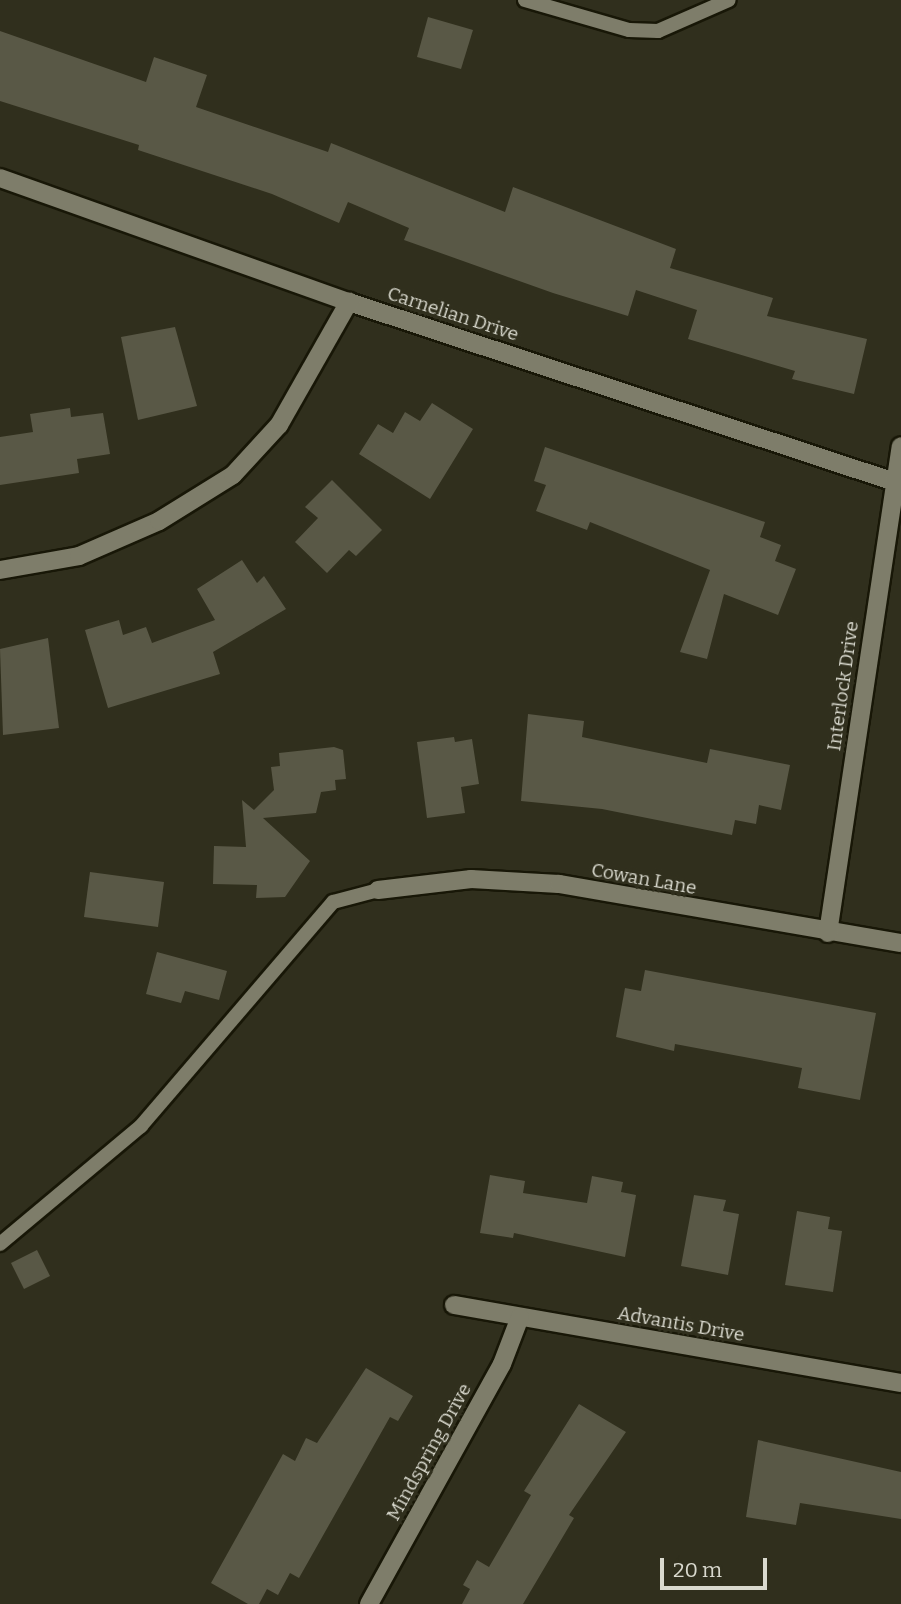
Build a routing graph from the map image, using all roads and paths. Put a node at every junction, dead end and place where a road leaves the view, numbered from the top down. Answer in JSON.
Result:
{"nodes":[{"id":1,"x":525,"y":0,"type":"edge"},
{"id":2,"x":729,"y":0,"type":"edge"},
{"id":3,"x":0,"y":178,"type":"edge"},
{"id":4,"x":349,"y":302,"type":"junction"},
{"id":5,"x":901,"y":446,"type":"edge"},
{"id":6,"x":895,"y":482,"type":"junction"},
{"id":7,"x":0,"y":570,"type":"edge"},
{"id":8,"x":378,"y":890,"type":"joint"},
{"id":9,"x":828,"y":933,"type":"junction"},
{"id":10,"x":901,"y":943,"type":"edge"},
{"id":11,"x":0,"y":1244,"type":"edge"},
{"id":12,"x":454,"y":1305,"type":"dead end"},
{"id":13,"x":520,"y":1317,"type":"junction"},
{"id":14,"x":901,"y":1384,"type":"edge"},
{"id":15,"x":369,"y":1604,"type":"edge"}],
"edges":[{"from":1,"to":2,"type":"lane"},
{"from":3,"to":4,"type":"street","name":"Carnelian Drive"},
{"from":4,"to":6,"type":"street","name":"Carnelian Drive"},
{"from":4,"to":7,"type":"street"},
{"from":5,"to":6,"type":"street","name":"Interlock Drive"},
{"from":6,"to":9,"type":"street","name":"Interlock Drive"},
{"from":8,"to":9,"type":"street","name":"Cowan Lane"},
{"from":8,"to":11,"type":"lane"},
{"from":9,"to":10,"type":"street","name":"Cowan Lane"},
{"from":12,"to":13,"type":"street","name":"Advantis Drive"},
{"from":13,"to":14,"type":"street","name":"Advantis Drive"},
{"from":13,"to":15,"type":"street","name":"Mindspring Drive"}]}
